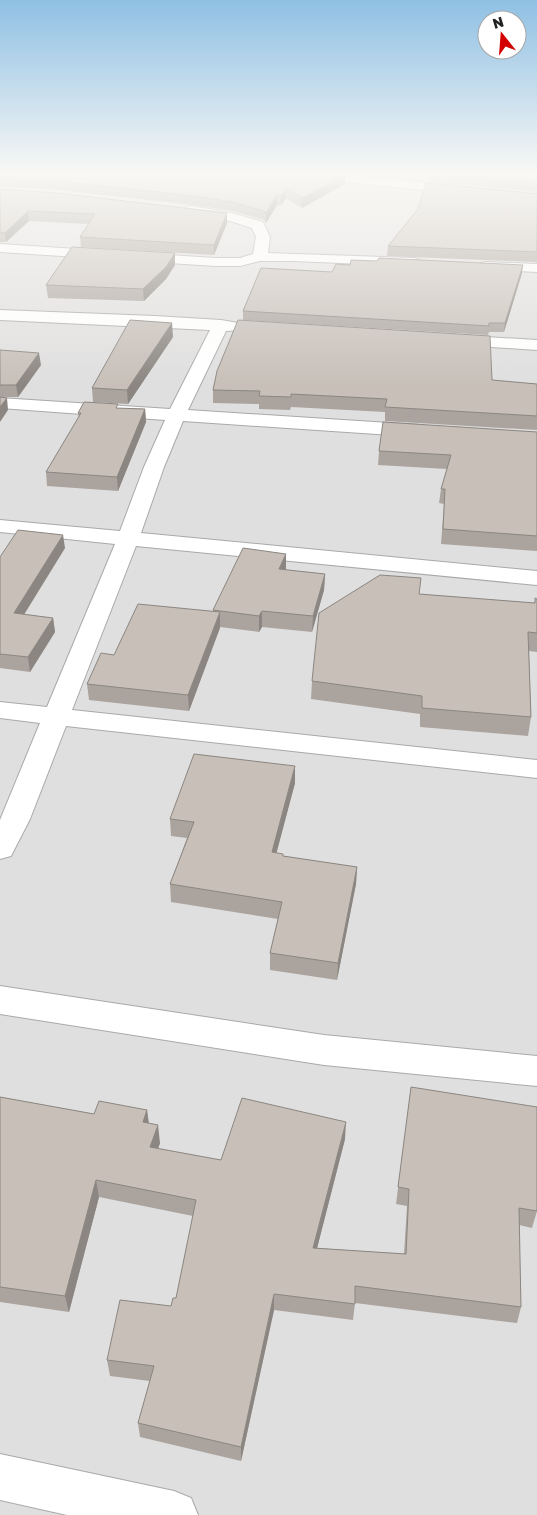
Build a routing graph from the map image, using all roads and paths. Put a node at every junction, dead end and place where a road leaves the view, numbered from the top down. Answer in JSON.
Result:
{"nodes":[{"id":1,"x":262,"y":244,"type":"edge"},
{"id":2,"x":0,"y":248,"type":"edge"},
{"id":3,"x":260,"y":257,"type":"junction"},
{"id":4,"x":430,"y":263,"type":"edge"},
{"id":5,"x":469,"y":265,"type":"edge"},
{"id":6,"x":537,"y":268,"type":"edge"},
{"id":7,"x":0,"y":315,"type":"edge"},
{"id":8,"x":221,"y":326,"type":"junction"},
{"id":9,"x":250,"y":328,"type":"edge"},
{"id":10,"x":438,"y":339,"type":"edge"},
{"id":11,"x":537,"y":345,"type":"edge"},
{"id":12,"x":0,"y":403,"type":"edge"},
{"id":13,"x":176,"y":416,"type":"junction"},
{"id":14,"x":440,"y":432,"type":"edge"},
{"id":15,"x":0,"y":526,"type":"edge"},
{"id":16,"x":128,"y":538,"type":"junction"},
{"id":17,"x":537,"y":578,"type":"edge"},
{"id":18,"x":0,"y":710,"type":"edge"},
{"id":19,"x":56,"y":716,"type":"junction"},
{"id":20,"x":537,"y":769,"type":"edge"},
{"id":21,"x":0,"y":848,"type":"edge"},
{"id":22,"x":0,"y":1000,"type":"edge"},
{"id":23,"x":537,"y":1072,"type":"edge"},
{"id":24,"x":0,"y":1477,"type":"edge"},
{"id":25,"x":174,"y":1515,"type":"edge"}],
"edges":[{"from":1,"to":3,"type":"street"},
{"from":2,"to":3,"type":"street"},
{"from":3,"to":4,"type":"street"},
{"from":5,"to":6,"type":"street"},
{"from":7,"to":8,"type":"street"},
{"from":8,"to":9,"type":"street"},
{"from":8,"to":13,"type":"street"},
{"from":10,"to":11,"type":"street"},
{"from":12,"to":13,"type":"street"},
{"from":13,"to":14,"type":"street"},
{"from":13,"to":16,"type":"street"},
{"from":15,"to":16,"type":"street"},
{"from":16,"to":17,"type":"street"},
{"from":16,"to":19,"type":"street"},
{"from":18,"to":19,"type":"street"},
{"from":19,"to":20,"type":"street"},
{"from":19,"to":21,"type":"street"},
{"from":22,"to":23,"type":"street"},
{"from":24,"to":25,"type":"street"}]}
